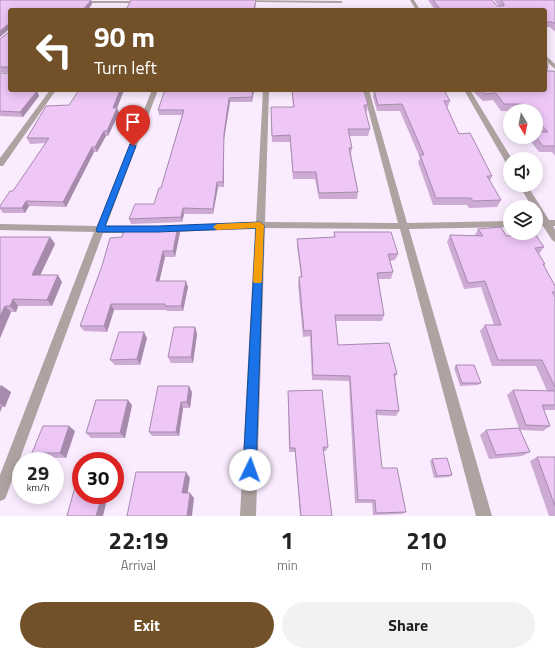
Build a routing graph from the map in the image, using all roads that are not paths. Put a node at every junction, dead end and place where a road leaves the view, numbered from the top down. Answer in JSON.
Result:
{"nodes":[{"id":1,"x":238,"y":1,"type":"edge"},
{"id":2,"x":71,"y":2,"type":"edge"},
{"id":3,"x":146,"y":2,"type":"edge"},
{"id":4,"x":268,"y":2,"type":"edge"},
{"id":5,"x":342,"y":2,"type":"edge"},
{"id":6,"x":114,"y":3,"type":"edge"},
{"id":7,"x":547,"y":59,"type":"edge"},
{"id":8,"x":555,"y":67,"type":"edge"},
{"id":9,"x":51,"y":92,"type":"edge"},
{"id":10,"x":154,"y":92,"type":"edge"},
{"id":11,"x":266,"y":92,"type":"edge"},
{"id":12,"x":367,"y":92,"type":"edge"},
{"id":13,"x":468,"y":92,"type":"edge"},
{"id":14,"x":504,"y":152,"type":"edge"},
{"id":15,"x":0,"y":164,"type":"edge"},
{"id":16,"x":527,"y":192,"type":"edge"},
{"id":17,"x":546,"y":223,"type":"edge"},
{"id":18,"x":503,"y":224,"type":"edge"},
{"id":19,"x":260,"y":225,"type":"junction"},
{"id":20,"x":404,"y":226,"type":"junction"},
{"id":21,"x":0,"y":227,"type":"edge"},
{"id":22,"x":100,"y":230,"type":"junction"},
{"id":23,"x":555,"y":238,"type":"edge"},
{"id":24,"x":0,"y":494,"type":"edge"},
{"id":25,"x":248,"y":516,"type":"edge"},
{"id":26,"x":484,"y":516,"type":"edge"}],
"edges":[{"from":1,"to":4,"type":"street"},
{"from":2,"to":6,"type":"street"},
{"from":3,"to":6,"type":"street"},
{"from":4,"to":5,"type":"street"},
{"from":7,"to":8,"type":"street"},
{"from":9,"to":15,"type":"street"},
{"from":10,"to":22,"type":"street"},
{"from":11,"to":19,"type":"street"},
{"from":12,"to":20,"type":"street"},
{"from":13,"to":14,"type":"street"},
{"from":16,"to":17,"type":"street"},
{"from":17,"to":23,"type":"street"},
{"from":18,"to":20,"type":"street"},
{"from":19,"to":20,"type":"street"},
{"from":19,"to":22,"type":"street"},
{"from":19,"to":25,"type":"street"},
{"from":20,"to":26,"type":"street"},
{"from":21,"to":22,"type":"street"},
{"from":22,"to":24,"type":"street"}]}
